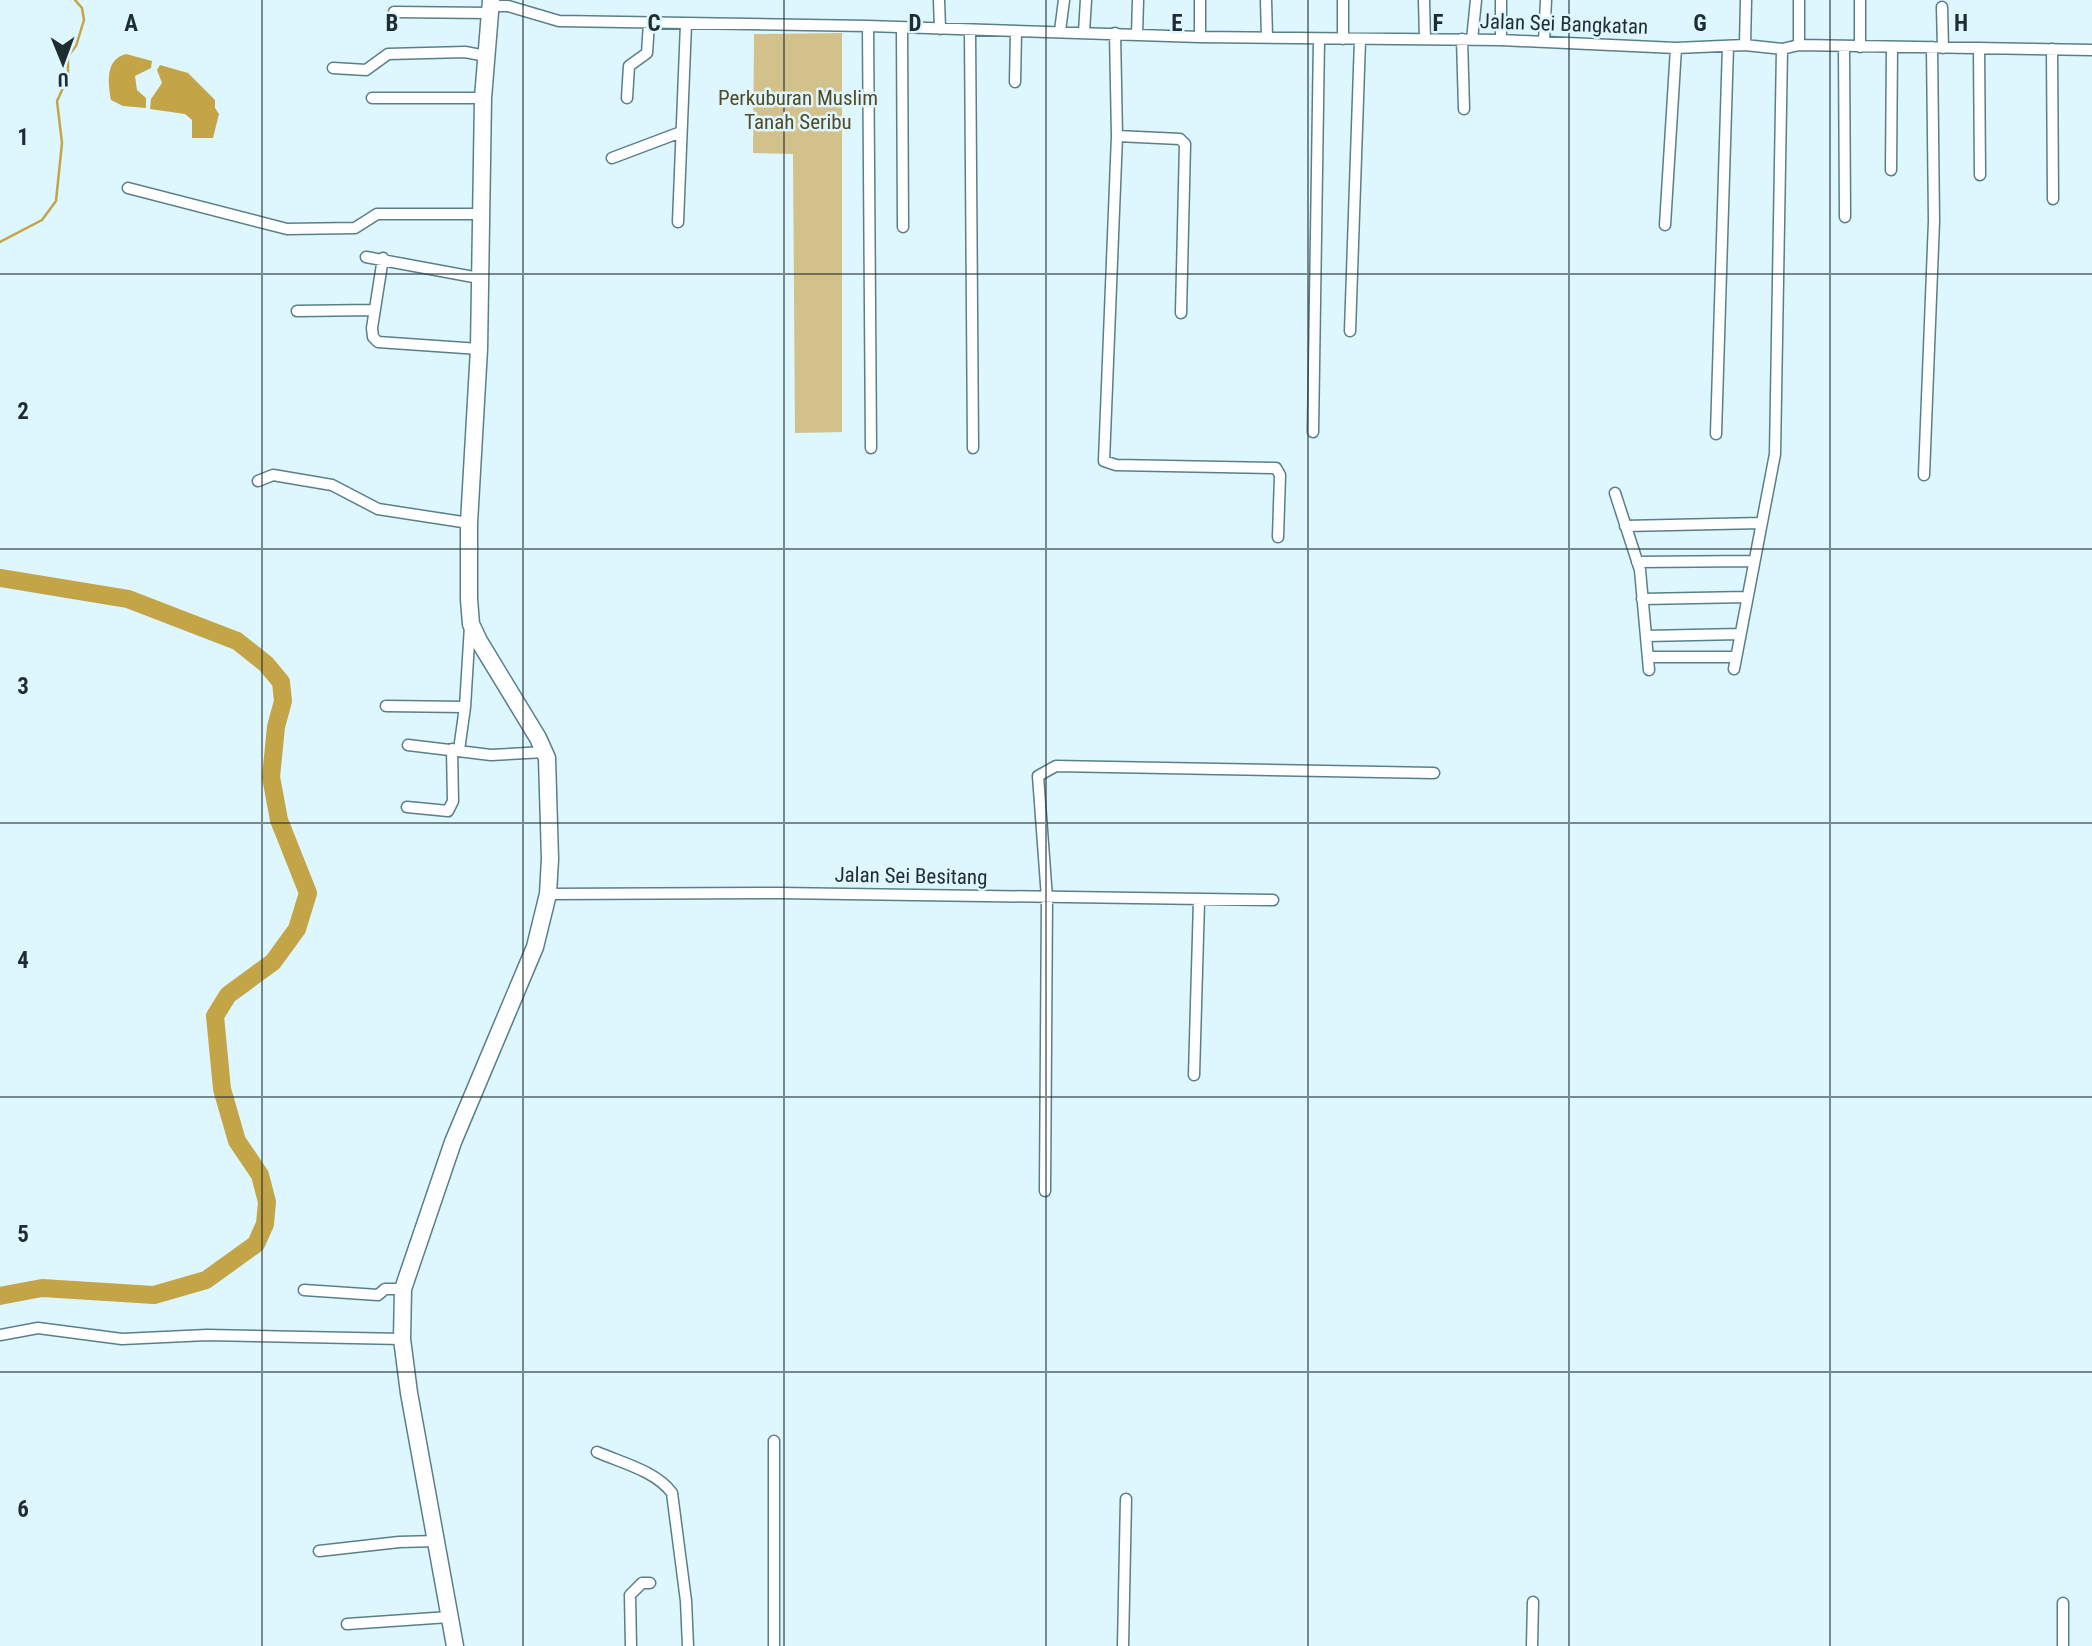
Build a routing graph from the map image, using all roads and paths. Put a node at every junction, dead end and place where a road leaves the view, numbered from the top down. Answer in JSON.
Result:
{"nodes":[{"id":1,"x":939,"y":0,"type":"edge"},
{"id":2,"x":1064,"y":0,"type":"edge"},
{"id":3,"x":1086,"y":0,"type":"edge"},
{"id":4,"x":1138,"y":0,"type":"edge"},
{"id":5,"x":1200,"y":0,"type":"edge"},
{"id":6,"x":1266,"y":0,"type":"edge"},
{"id":7,"x":1343,"y":0,"type":"edge"},
{"id":8,"x":1424,"y":0,"type":"edge"},
{"id":9,"x":1476,"y":0,"type":"edge"},
{"id":10,"x":1501,"y":0,"type":"edge"},
{"id":11,"x":1546,"y":0,"type":"edge"},
{"id":12,"x":1746,"y":0,"type":"edge"},
{"id":13,"x":1798,"y":0,"type":"edge"},
{"id":14,"x":1860,"y":0,"type":"edge"},
{"id":15,"x":490,"y":6,"type":"edge"},
{"id":16,"x":1942,"y":7,"type":"dead end"},
{"id":17,"x":394,"y":12,"type":"dead end"},
{"id":18,"x":649,"y":23,"type":"junction"},
{"id":19,"x":686,"y":23,"type":"junction"},
{"id":20,"x":868,"y":26,"type":"junction"},
{"id":21,"x":902,"y":28,"type":"junction"},
{"id":22,"x":940,"y":29,"type":"junction"},
{"id":23,"x":1060,"y":31,"type":"junction"},
{"id":24,"x":970,"y":32,"type":"junction"},
{"id":25,"x":1016,"y":32,"type":"junction"},
{"id":26,"x":1084,"y":32,"type":"junction"},
{"id":27,"x":1115,"y":33,"type":"junction"},
{"id":28,"x":1137,"y":35,"type":"junction"},
{"id":29,"x":1200,"y":37,"type":"junction"},
{"id":30,"x":1268,"y":37,"type":"junction"},
{"id":31,"x":1319,"y":39,"type":"junction"},
{"id":32,"x":1343,"y":39,"type":"junction"},
{"id":33,"x":1425,"y":39,"type":"junction"},
{"id":34,"x":1360,"y":40,"type":"junction"},
{"id":35,"x":1467,"y":40,"type":"junction"},
{"id":36,"x":1501,"y":40,"type":"junction"},
{"id":37,"x":1544,"y":42,"type":"junction"},
{"id":38,"x":1745,"y":45,"type":"junction"},
{"id":39,"x":1728,"y":46,"type":"junction"},
{"id":40,"x":1799,"y":46,"type":"junction"},
{"id":41,"x":1844,"y":46,"type":"junction"},
{"id":42,"x":1860,"y":47,"type":"junction"},
{"id":43,"x":1892,"y":47,"type":"junction"},
{"id":44,"x":1676,"y":48,"type":"junction"},
{"id":45,"x":1938,"y":48,"type":"junction"},
{"id":46,"x":1979,"y":48,"type":"junction"},
{"id":47,"x":1782,"y":49,"type":"junction"},
{"id":48,"x":2052,"y":49,"type":"junction"},
{"id":49,"x":2092,"y":50,"type":"edge"},
{"id":50,"x":486,"y":56,"type":"junction"},
{"id":51,"x":333,"y":68,"type":"dead end"},
{"id":52,"x":1015,"y":82,"type":"dead end"},
{"id":53,"x":372,"y":97,"type":"dead end"},
{"id":54,"x":483,"y":98,"type":"junction"},
{"id":55,"x":627,"y":98,"type":"dead end"},
{"id":56,"x":1464,"y":108,"type":"dead end"},
{"id":57,"x":681,"y":132,"type":"junction"},
{"id":58,"x":1117,"y":136,"type":"junction"},
{"id":59,"x":612,"y":158,"type":"dead end"},
{"id":60,"x":1891,"y":170,"type":"dead end"},
{"id":61,"x":1980,"y":176,"type":"dead end"},
{"id":62,"x":128,"y":188,"type":"dead end"},
{"id":63,"x":2053,"y":198,"type":"dead end"},
{"id":64,"x":481,"y":214,"type":"junction"},
{"id":65,"x":1845,"y":216,"type":"dead end"},
{"id":66,"x":678,"y":222,"type":"dead end"},
{"id":67,"x":1665,"y":225,"type":"dead end"},
{"id":68,"x":903,"y":227,"type":"dead end"},
{"id":69,"x":366,"y":257,"type":"dead end"},
{"id":70,"x":383,"y":258,"type":"junction"},
{"id":71,"x":479,"y":278,"type":"junction"},
{"id":72,"x":374,"y":310,"type":"junction"},
{"id":73,"x":297,"y":311,"type":"dead end"},
{"id":74,"x":1181,"y":313,"type":"dead end"},
{"id":75,"x":1350,"y":331,"type":"dead end"},
{"id":76,"x":479,"y":349,"type":"junction"},
{"id":77,"x":1313,"y":432,"type":"dead end"},
{"id":78,"x":1716,"y":434,"type":"dead end"},
{"id":79,"x":870,"y":448,"type":"dead end"},
{"id":80,"x":974,"y":448,"type":"dead end"},
{"id":81,"x":1924,"y":475,"type":"dead end"},
{"id":82,"x":258,"y":481,"type":"dead end"},
{"id":83,"x":1615,"y":494,"type":"dead end"},
{"id":84,"x":469,"y":523,"type":"junction"},
{"id":85,"x":1761,"y":523,"type":"junction"},
{"id":86,"x":1625,"y":526,"type":"junction"},
{"id":87,"x":1278,"y":537,"type":"dead end"},
{"id":88,"x":1754,"y":561,"type":"junction"},
{"id":89,"x":1637,"y":562,"type":"junction"},
{"id":90,"x":1747,"y":597,"type":"junction"},
{"id":91,"x":1642,"y":599,"type":"junction"},
{"id":92,"x":471,"y":624,"type":"junction"},
{"id":93,"x":1740,"y":634,"type":"junction"},
{"id":94,"x":1646,"y":636,"type":"junction"},
{"id":95,"x":1648,"y":657,"type":"junction"},
{"id":96,"x":1736,"y":657,"type":"junction"},
{"id":97,"x":1734,"y":669,"type":"dead end"},
{"id":98,"x":1649,"y":670,"type":"dead end"},
{"id":99,"x":386,"y":706,"type":"dead end"},
{"id":100,"x":465,"y":707,"type":"junction"},
{"id":101,"x":408,"y":745,"type":"dead end"},
{"id":102,"x":456,"y":749,"type":"junction"},
{"id":103,"x":545,"y":752,"type":"junction"},
{"id":104,"x":1434,"y":773,"type":"dead end"},
{"id":105,"x":407,"y":807,"type":"dead end"},
{"id":106,"x":548,"y":894,"type":"junction"},
{"id":107,"x":1047,"y":898,"type":"junction"},
{"id":108,"x":1273,"y":900,"type":"dead end"},
{"id":109,"x":1199,"y":901,"type":"junction"},
{"id":110,"x":1194,"y":1075,"type":"dead end"},
{"id":111,"x":1045,"y":1191,"type":"dead end"},
{"id":112,"x":404,"y":1289,"type":"junction"},
{"id":113,"x":304,"y":1290,"type":"dead end"},
{"id":114,"x":0,"y":1335,"type":"edge"},
{"id":115,"x":402,"y":1339,"type":"junction"},
{"id":116,"x":774,"y":1441,"type":"dead end"},
{"id":117,"x":597,"y":1452,"type":"dead end"},
{"id":118,"x":1126,"y":1499,"type":"dead end"},
{"id":119,"x":437,"y":1541,"type":"junction"},
{"id":120,"x":319,"y":1552,"type":"dead end"},
{"id":121,"x":650,"y":1583,"type":"dead end"},
{"id":122,"x":1533,"y":1602,"type":"dead end"},
{"id":123,"x":2063,"y":1603,"type":"dead end"},
{"id":124,"x":449,"y":1617,"type":"junction"},
{"id":125,"x":347,"y":1624,"type":"dead end"},
{"id":126,"x":455,"y":1646,"type":"edge"},
{"id":127,"x":631,"y":1646,"type":"edge"},
{"id":128,"x":688,"y":1646,"type":"edge"},
{"id":129,"x":774,"y":1646,"type":"edge"},
{"id":130,"x":1123,"y":1646,"type":"edge"},
{"id":131,"x":1532,"y":1646,"type":"edge"},
{"id":132,"x":2063,"y":1646,"type":"edge"}],
"edges":[{"from":1,"to":22,"type":"street"},
{"from":2,"to":23,"type":"street"},
{"from":3,"to":26,"type":"street"},
{"from":4,"to":28,"type":"street"},
{"from":5,"to":29,"type":"street"},
{"from":6,"to":30,"type":"street"},
{"from":7,"to":32,"type":"street"},
{"from":8,"to":33,"type":"street"},
{"from":9,"to":35,"type":"street"},
{"from":10,"to":36,"type":"street"},
{"from":11,"to":37,"type":"street"},
{"from":12,"to":38,"type":"street"},
{"from":13,"to":40,"type":"street"},
{"from":14,"to":42,"type":"street"},
{"from":15,"to":17,"type":"street","name":"Jalan Sei Bangkatan"},
{"from":15,"to":18,"type":"street","name":"Jalan Sei Bangkatan"},
{"from":15,"to":50,"type":"main road"},
{"from":16,"to":45,"type":"street"},
{"from":18,"to":19,"type":"street","name":"Jalan Sei Bangkatan"},
{"from":18,"to":55,"type":"street"},
{"from":19,"to":20,"type":"street","name":"Jalan Sei Bangkatan"},
{"from":19,"to":57,"type":"street"},
{"from":20,"to":21,"type":"street","name":"Jalan Sei Bangkatan"},
{"from":20,"to":79,"type":"street"},
{"from":21,"to":22,"type":"street","name":"Jalan Sei Bangkatan"},
{"from":21,"to":68,"type":"street"},
{"from":22,"to":24,"type":"street","name":"Jalan Sei Bangkatan"},
{"from":23,"to":25,"type":"street","name":"Jalan Sei Bangkatan"},
{"from":23,"to":26,"type":"street","name":"Jalan Sei Bangkatan"},
{"from":24,"to":25,"type":"street","name":"Jalan Sei Bangkatan"},
{"from":24,"to":80,"type":"street"},
{"from":25,"to":52,"type":"street"},
{"from":26,"to":27,"type":"street","name":"Jalan Sei Bangkatan"},
{"from":27,"to":28,"type":"street","name":"Jalan Sei Bangkatan"},
{"from":27,"to":58,"type":"street"},
{"from":28,"to":29,"type":"street","name":"Jalan Sei Bangkatan"},
{"from":29,"to":30,"type":"street","name":"Jalan Sei Bangkatan"},
{"from":30,"to":31,"type":"street","name":"Jalan Sei Bangkatan"},
{"from":31,"to":32,"type":"street","name":"Jalan Sei Bangkatan"},
{"from":31,"to":77,"type":"street"},
{"from":32,"to":34,"type":"street","name":"Jalan Sei Bangkatan"},
{"from":33,"to":34,"type":"street","name":"Jalan Sei Bangkatan"},
{"from":33,"to":35,"type":"street","name":"Jalan Sei Bangkatan"},
{"from":34,"to":75,"type":"street"},
{"from":35,"to":36,"type":"street","name":"Jalan Sei Bangkatan"},
{"from":35,"to":56,"type":"street"},
{"from":36,"to":37,"type":"street","name":"Jalan Sei Bangkatan"},
{"from":37,"to":44,"type":"street","name":"Jalan Sei Bangkatan"},
{"from":38,"to":39,"type":"street","name":"Jalan Sei Bangkatan"},
{"from":38,"to":47,"type":"street","name":"Jalan Sei Bangkatan"},
{"from":39,"to":44,"type":"street","name":"Jalan Sei Bangkatan"},
{"from":39,"to":78,"type":"street"},
{"from":40,"to":41,"type":"street","name":"Jalan Sei Bangkatan"},
{"from":40,"to":47,"type":"street","name":"Jalan Sei Bangkatan"},
{"from":41,"to":42,"type":"street","name":"Jalan Sei Bangkatan"},
{"from":41,"to":65,"type":"street"},
{"from":42,"to":43,"type":"street","name":"Jalan Sei Bangkatan"},
{"from":43,"to":45,"type":"street","name":"Jalan Sei Bangkatan"},
{"from":43,"to":60,"type":"street"},
{"from":44,"to":67,"type":"street"},
{"from":45,"to":46,"type":"street","name":"Jalan Sei Bangkatan"},
{"from":45,"to":81,"type":"street"},
{"from":46,"to":48,"type":"street","name":"Jalan Sei Bangkatan"},
{"from":46,"to":61,"type":"street"},
{"from":47,"to":85,"type":"street"},
{"from":48,"to":49,"type":"street","name":"Jalan Sei Bangkatan"},
{"from":48,"to":63,"type":"street"},
{"from":50,"to":51,"type":"street"},
{"from":50,"to":54,"type":"main road"},
{"from":53,"to":54,"type":"street"},
{"from":54,"to":64,"type":"main road"},
{"from":57,"to":59,"type":"street"},
{"from":57,"to":66,"type":"street"},
{"from":58,"to":74,"type":"street"},
{"from":58,"to":87,"type":"street"},
{"from":62,"to":64,"type":"street"},
{"from":64,"to":71,"type":"main road"},
{"from":69,"to":70,"type":"street"},
{"from":70,"to":71,"type":"street"},
{"from":70,"to":72,"type":"street"},
{"from":71,"to":76,"type":"main road"},
{"from":72,"to":73,"type":"street"},
{"from":72,"to":76,"type":"street"},
{"from":76,"to":84,"type":"main road"},
{"from":82,"to":84,"type":"street"},
{"from":83,"to":86,"type":"street"},
{"from":84,"to":92,"type":"main road"},
{"from":85,"to":86,"type":"street"},
{"from":85,"to":88,"type":"street"},
{"from":86,"to":89,"type":"street"},
{"from":88,"to":89,"type":"street"},
{"from":88,"to":90,"type":"street"},
{"from":89,"to":91,"type":"street"},
{"from":90,"to":91,"type":"street"},
{"from":90,"to":93,"type":"street"},
{"from":91,"to":94,"type":"street"},
{"from":92,"to":100,"type":"street"},
{"from":92,"to":103,"type":"main road"},
{"from":93,"to":94,"type":"street"},
{"from":93,"to":96,"type":"street"},
{"from":94,"to":95,"type":"street"},
{"from":95,"to":96,"type":"street"},
{"from":95,"to":98,"type":"street"},
{"from":96,"to":97,"type":"street"},
{"from":99,"to":100,"type":"street"},
{"from":100,"to":102,"type":"street"},
{"from":101,"to":102,"type":"street"},
{"from":102,"to":103,"type":"street"},
{"from":102,"to":105,"type":"street"},
{"from":103,"to":106,"type":"main road"},
{"from":104,"to":107,"type":"street"},
{"from":106,"to":107,"type":"street","name":"Jalan Sei Besitang"},
{"from":106,"to":112,"type":"main road"},
{"from":107,"to":109,"type":"street","name":"Jalan Sei Besitang"},
{"from":107,"to":111,"type":"street"},
{"from":108,"to":109,"type":"street","name":"Jalan Sei Besitang"},
{"from":109,"to":110,"type":"street"},
{"from":112,"to":113,"type":"street"},
{"from":112,"to":115,"type":"main road"},
{"from":114,"to":115,"type":"street"},
{"from":115,"to":119,"type":"main road"},
{"from":116,"to":129,"type":"street"},
{"from":117,"to":128,"type":"street"},
{"from":118,"to":130,"type":"street"},
{"from":119,"to":120,"type":"street"},
{"from":119,"to":124,"type":"main road"},
{"from":121,"to":127,"type":"street"},
{"from":122,"to":131,"type":"street"},
{"from":123,"to":132,"type":"street"},
{"from":124,"to":125,"type":"street"},
{"from":124,"to":126,"type":"main road"}]}
